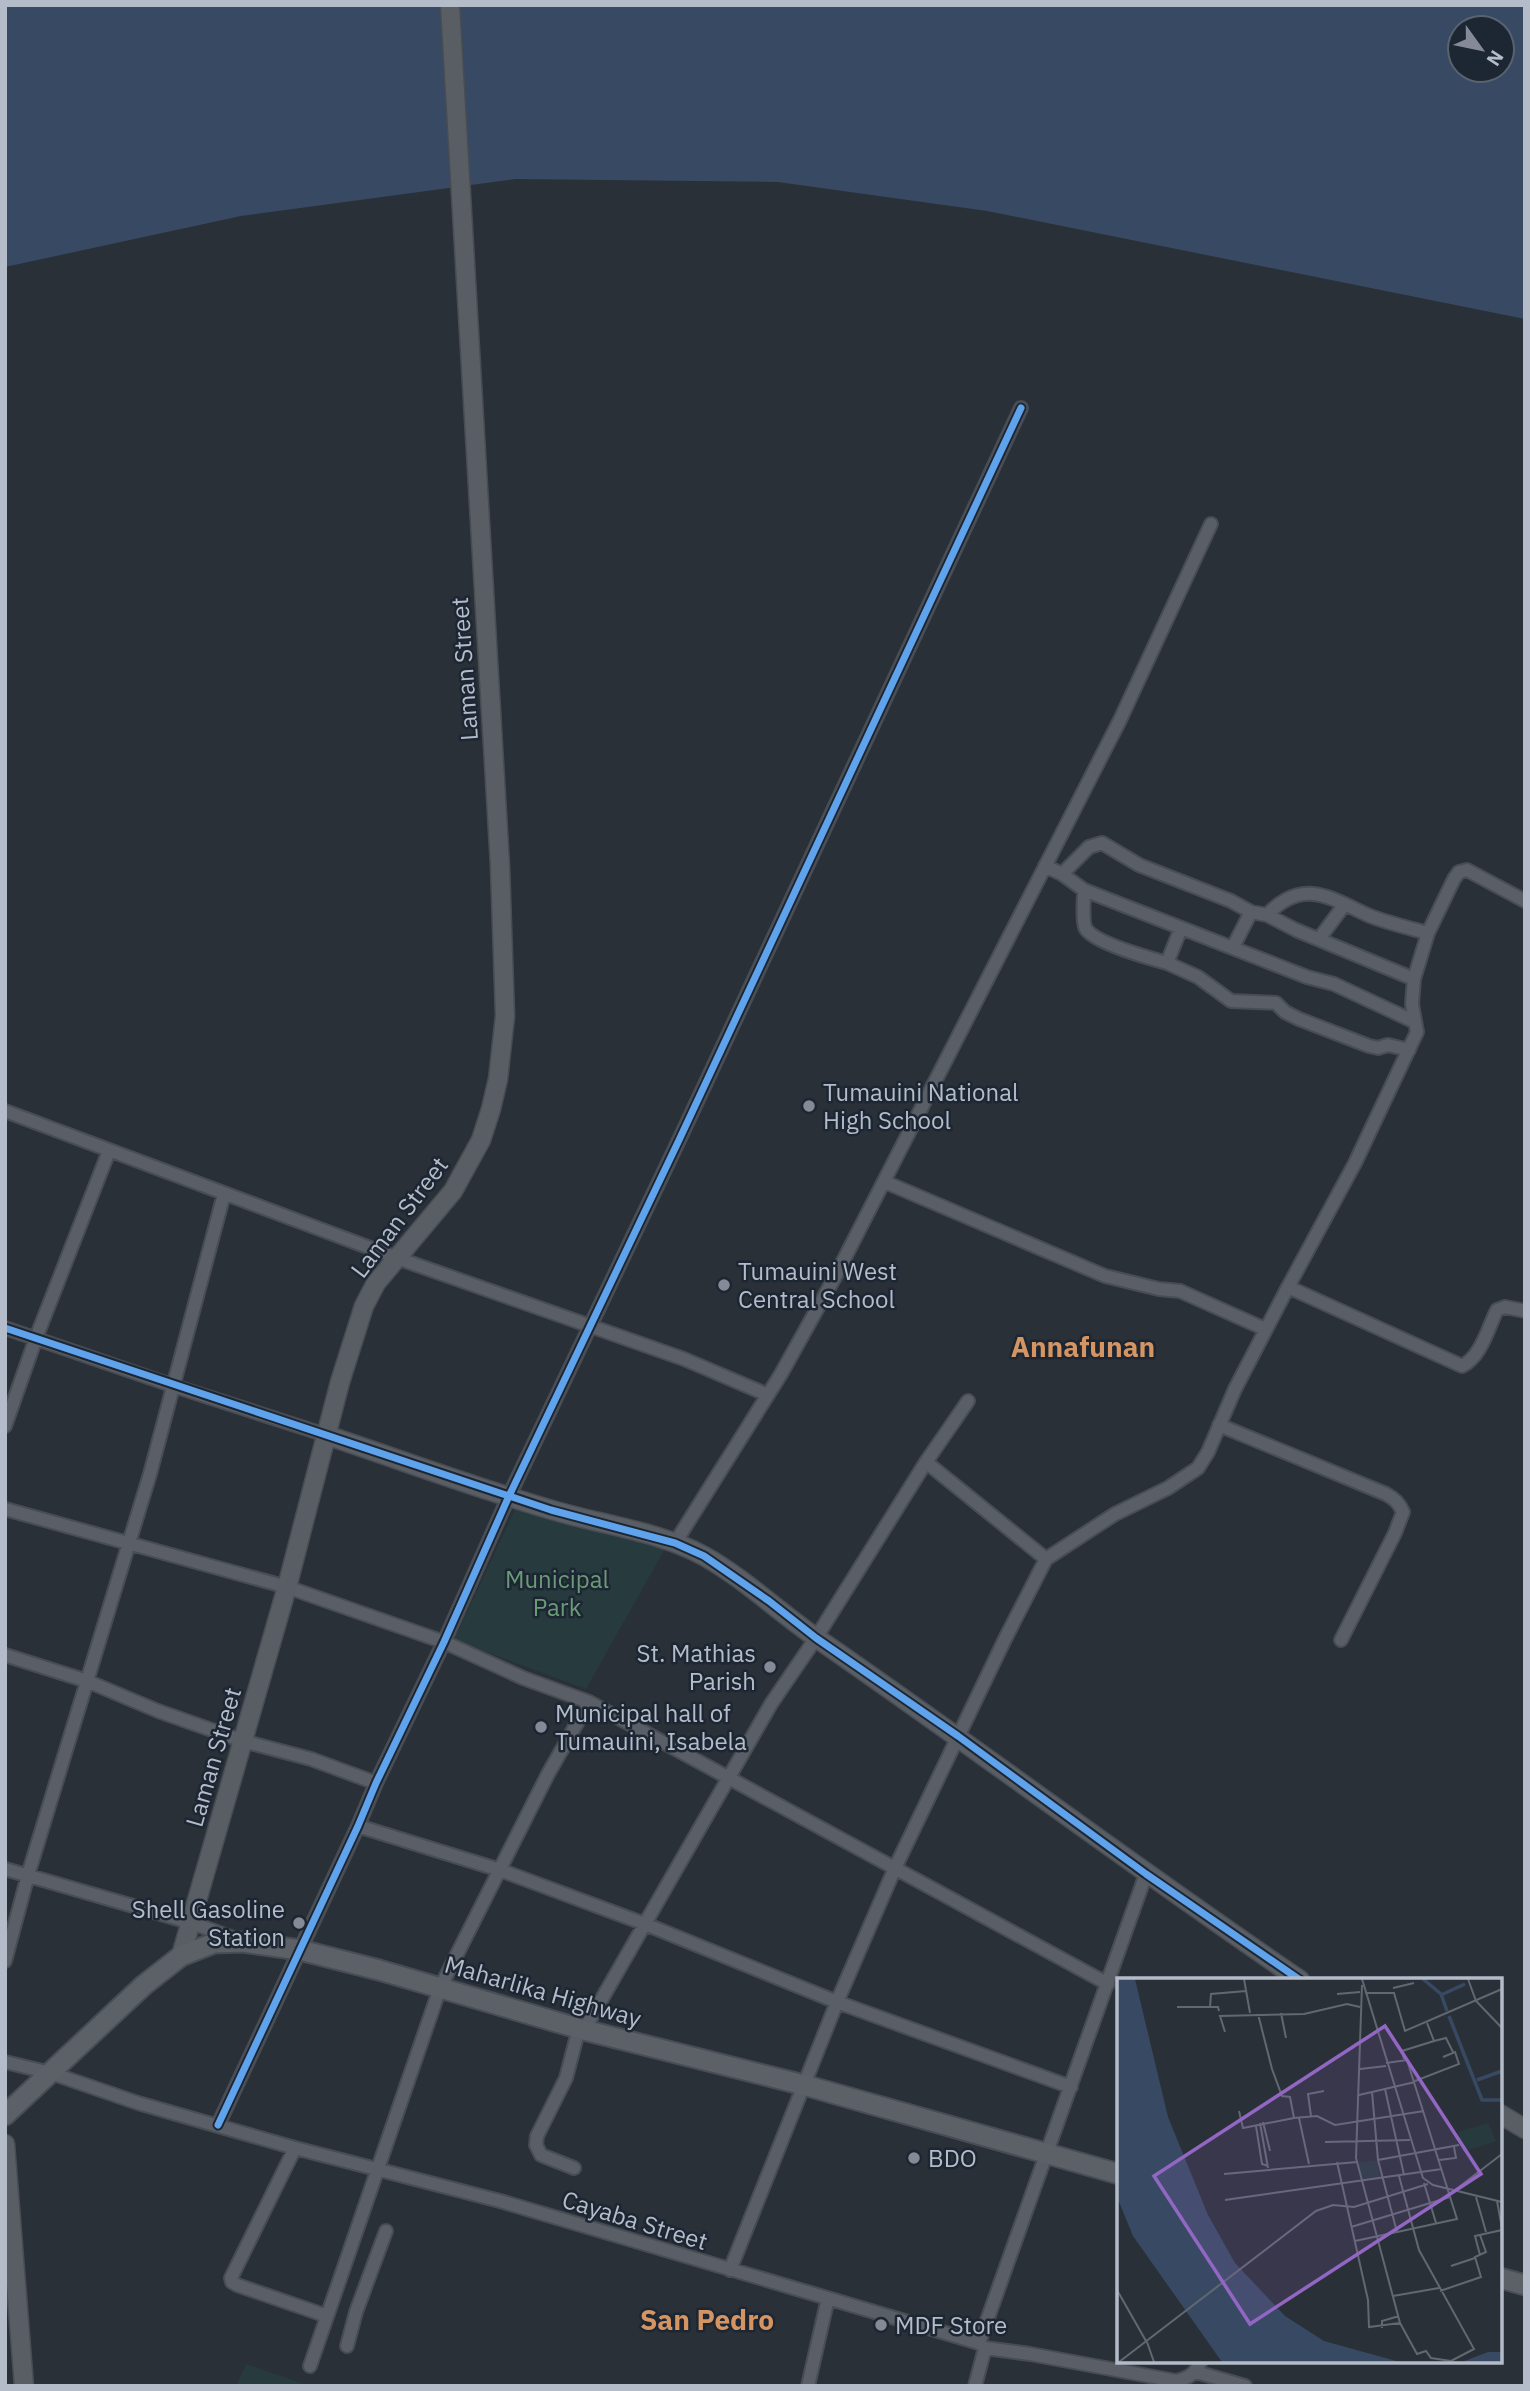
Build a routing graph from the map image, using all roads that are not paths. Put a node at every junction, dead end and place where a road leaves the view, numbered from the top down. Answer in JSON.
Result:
{"nodes":[{"id":1,"x":450,"y":5,"type":"edge"},
{"id":2,"x":1021,"y":408,"type":"dead end"},
{"id":3,"x":1211,"y":524,"type":"dead end"},
{"id":4,"x":1045,"y":866,"type":"junction"},
{"id":5,"x":1062,"y":874,"type":"junction"},
{"id":6,"x":1084,"y":890,"type":"junction"},
{"id":7,"x":1525,"y":901,"type":"edge"},
{"id":8,"x":1345,"y":904,"type":"junction"},
{"id":9,"x":1251,"y":912,"type":"junction"},
{"id":10,"x":1267,"y":915,"type":"junction"},
{"id":11,"x":1181,"y":928,"type":"junction"},
{"id":12,"x":1427,"y":933,"type":"junction"},
{"id":13,"x":1319,"y":939,"type":"junction"},
{"id":14,"x":1233,"y":947,"type":"junction"},
{"id":15,"x":1167,"y":963,"type":"junction"},
{"id":16,"x":1414,"y":979,"type":"junction"},
{"id":17,"x":1415,"y":1022,"type":"junction"},
{"id":18,"x":1409,"y":1050,"type":"junction"},
{"id":19,"x":5,"y":1111,"type":"edge"},
{"id":20,"x":109,"y":1151,"type":"junction"},
{"id":21,"x":885,"y":1182,"type":"junction"},
{"id":22,"x":223,"y":1194,"type":"junction"},
{"id":23,"x":397,"y":1258,"type":"junction"},
{"id":24,"x":1288,"y":1287,"type":"junction"},
{"id":25,"x":1525,"y":1311,"type":"edge"},
{"id":26,"x":592,"y":1325,"type":"junction"},
{"id":27,"x":5,"y":1328,"type":"edge"},
{"id":28,"x":1265,"y":1329,"type":"junction"},
{"id":29,"x":36,"y":1338,"type":"junction"},
{"id":30,"x":174,"y":1386,"type":"junction"},
{"id":31,"x":768,"y":1395,"type":"junction"},
{"id":32,"x":968,"y":1401,"type":"dead end"},
{"id":33,"x":1219,"y":1425,"type":"junction"},
{"id":34,"x":5,"y":1426,"type":"edge"},
{"id":35,"x":326,"y":1435,"type":"junction"},
{"id":36,"x":926,"y":1462,"type":"junction"},
{"id":37,"x":509,"y":1496,"type":"junction"},
{"id":38,"x":5,"y":1509,"type":"edge"},
{"id":39,"x":675,"y":1543,"type":"junction"},
{"id":40,"x":127,"y":1544,"type":"junction"},
{"id":41,"x":1046,"y":1559,"type":"junction"},
{"id":42,"x":286,"y":1587,"type":"junction"},
{"id":43,"x":816,"y":1638,"type":"junction"},
{"id":44,"x":1341,"y":1640,"type":"dead end"},
{"id":45,"x":444,"y":1642,"type":"junction"},
{"id":46,"x":5,"y":1656,"type":"edge"},
{"id":47,"x":87,"y":1681,"type":"junction"},
{"id":48,"x":589,"y":1702,"type":"junction"},
{"id":49,"x":958,"y":1736,"type":"junction"},
{"id":50,"x":243,"y":1741,"type":"junction"},
{"id":51,"x":729,"y":1780,"type":"junction"},
{"id":52,"x":376,"y":1783,"type":"junction"},
{"id":53,"x":358,"y":1826,"type":"junction"},
{"id":54,"x":895,"y":1868,"type":"junction"},
{"id":55,"x":5,"y":1869,"type":"edge"},
{"id":56,"x":500,"y":1870,"type":"junction"},
{"id":57,"x":1146,"y":1874,"type":"junction"},
{"id":58,"x":28,"y":1875,"type":"junction"},
{"id":59,"x":192,"y":1923,"type":"junction"},
{"id":60,"x":645,"y":1924,"type":"junction"},
{"id":61,"x":243,"y":1942,"type":"junction"},
{"id":62,"x":300,"y":1950,"type":"junction"},
{"id":63,"x":181,"y":1956,"type":"junction"},
{"id":64,"x":5,"y":1961,"type":"edge"},
{"id":65,"x":1297,"y":1978,"type":"edge"},
{"id":66,"x":1108,"y":1984,"type":"junction"},
{"id":67,"x":440,"y":1988,"type":"junction"},
{"id":68,"x":837,"y":2002,"type":"junction"},
{"id":69,"x":582,"y":2029,"type":"junction"},
{"id":70,"x":5,"y":2062,"type":"edge"},
{"id":71,"x":51,"y":2073,"type":"junction"},
{"id":72,"x":804,"y":2085,"type":"junction"},
{"id":73,"x":1071,"y":2087,"type":"junction"},
{"id":74,"x":5,"y":2115,"type":"edge"},
{"id":75,"x":1502,"y":2115,"type":"edge"},
{"id":76,"x":218,"y":2125,"type":"junction"},
{"id":77,"x":1525,"y":2129,"type":"edge"},
{"id":78,"x":5,"y":2144,"type":"edge"},
{"id":79,"x":295,"y":2148,"type":"junction"},
{"id":80,"x":1045,"y":2155,"type":"junction"},
{"id":81,"x":574,"y":2168,"type":"dead end"},
{"id":82,"x":377,"y":2170,"type":"junction"},
{"id":83,"x":1117,"y":2173,"type":"edge"},
{"id":84,"x":386,"y":2231,"type":"dead end"},
{"id":85,"x":730,"y":2270,"type":"junction"},
{"id":86,"x":1502,"y":2278,"type":"edge"},
{"id":87,"x":1525,"y":2284,"type":"edge"},
{"id":88,"x":828,"y":2298,"type":"junction"},
{"id":89,"x":332,"y":2303,"type":"junction"},
{"id":90,"x":356,"y":2312,"type":"junction"},
{"id":91,"x":327,"y":2316,"type":"junction"},
{"id":92,"x":982,"y":2345,"type":"junction"},
{"id":93,"x":347,"y":2346,"type":"dead end"},
{"id":94,"x":310,"y":2366,"type":"dead end"},
{"id":95,"x":1198,"y":2367,"type":"edge"},
{"id":96,"x":24,"y":2386,"type":"edge"},
{"id":97,"x":808,"y":2386,"type":"edge"},
{"id":98,"x":975,"y":2386,"type":"edge"},
{"id":99,"x":1245,"y":2386,"type":"edge"}],
"edges":[{"from":1,"to":23,"type":"main road","name":"Laman Street"},
{"from":2,"to":26,"type":"street"},
{"from":3,"to":4,"type":"street"},
{"from":4,"to":5,"type":"street"},
{"from":4,"to":21,"type":"street"},
{"from":5,"to":6,"type":"street"},
{"from":5,"to":9,"type":"street"},
{"from":6,"to":11,"type":"street"},
{"from":6,"to":15,"type":"street"},
{"from":7,"to":12,"type":"street"},
{"from":8,"to":10,"type":"street"},
{"from":8,"to":12,"type":"street"},
{"from":8,"to":13,"type":"street"},
{"from":9,"to":10,"type":"street"},
{"from":9,"to":14,"type":"street"},
{"from":10,"to":13,"type":"street"},
{"from":11,"to":14,"type":"street"},
{"from":11,"to":15,"type":"street"},
{"from":12,"to":16,"type":"street"},
{"from":13,"to":16,"type":"street"},
{"from":14,"to":17,"type":"street"},
{"from":15,"to":18,"type":"street"},
{"from":16,"to":17,"type":"street"},
{"from":17,"to":18,"type":"street"},
{"from":18,"to":24,"type":"street"},
{"from":19,"to":20,"type":"street"},
{"from":20,"to":22,"type":"street"},
{"from":20,"to":29,"type":"street"},
{"from":21,"to":28,"type":"street"},
{"from":21,"to":31,"type":"street"},
{"from":22,"to":23,"type":"street"},
{"from":22,"to":30,"type":"street"},
{"from":23,"to":26,"type":"street"},
{"from":23,"to":35,"type":"main road","name":"Laman Street"},
{"from":24,"to":25,"type":"street"},
{"from":24,"to":28,"type":"street"},
{"from":26,"to":31,"type":"street"},
{"from":26,"to":37,"type":"street"},
{"from":27,"to":29,"type":"street"},
{"from":28,"to":33,"type":"street"},
{"from":29,"to":30,"type":"street"},
{"from":29,"to":34,"type":"street"},
{"from":30,"to":35,"type":"street"},
{"from":30,"to":40,"type":"street"},
{"from":31,"to":39,"type":"street"},
{"from":32,"to":36,"type":"street"},
{"from":33,"to":41,"type":"street"},
{"from":33,"to":44,"type":"street"},
{"from":35,"to":37,"type":"main road"},
{"from":35,"to":42,"type":"main road","name":"Laman Street"},
{"from":36,"to":41,"type":"street"},
{"from":36,"to":43,"type":"street"},
{"from":37,"to":39,"type":"main road"},
{"from":37,"to":45,"type":"street"},
{"from":38,"to":40,"type":"street"},
{"from":39,"to":43,"type":"main road"},
{"from":40,"to":42,"type":"street"},
{"from":40,"to":47,"type":"street"},
{"from":41,"to":49,"type":"street"},
{"from":42,"to":45,"type":"street"},
{"from":42,"to":50,"type":"main road","name":"Laman Street"},
{"from":43,"to":49,"type":"main road"},
{"from":43,"to":51,"type":"street"},
{"from":45,"to":48,"type":"street"},
{"from":45,"to":52,"type":"street"},
{"from":46,"to":47,"type":"street"},
{"from":47,"to":50,"type":"street"},
{"from":47,"to":58,"type":"street"},
{"from":48,"to":51,"type":"street"},
{"from":48,"to":56,"type":"street"},
{"from":49,"to":54,"type":"street"},
{"from":49,"to":57,"type":"main road"},
{"from":50,"to":52,"type":"street"},
{"from":50,"to":59,"type":"main road","name":"Laman Street"},
{"from":51,"to":54,"type":"street"},
{"from":51,"to":60,"type":"street"},
{"from":52,"to":53,"type":"street"},
{"from":53,"to":56,"type":"street"},
{"from":53,"to":62,"type":"street"},
{"from":54,"to":66,"type":"street"},
{"from":54,"to":68,"type":"street"},
{"from":55,"to":58,"type":"street"},
{"from":56,"to":60,"type":"street"},
{"from":56,"to":67,"type":"street"},
{"from":57,"to":65,"type":"main road"},
{"from":57,"to":66,"type":"street"},
{"from":58,"to":59,"type":"street"},
{"from":58,"to":64,"type":"street"},
{"from":59,"to":61,"type":"street"},
{"from":59,"to":63,"type":"main road","name":"Laman Street"},
{"from":60,"to":68,"type":"street"},
{"from":60,"to":69,"type":"street"},
{"from":61,"to":62,"type":"main road","name":"Maharlika Highway"},
{"from":61,"to":63,"type":"main road","name":"Maharlika Highway"},
{"from":62,"to":67,"type":"main road","name":"Maharlika Highway"},
{"from":62,"to":76,"type":"street"},
{"from":63,"to":71,"type":"main road","name":"Maharlika Highway"},
{"from":66,"to":73,"type":"street"},
{"from":67,"to":69,"type":"main road","name":"Maharlika Highway"},
{"from":67,"to":82,"type":"street"},
{"from":68,"to":72,"type":"street"},
{"from":68,"to":73,"type":"street"},
{"from":69,"to":72,"type":"main road","name":"Maharlika Highway"},
{"from":69,"to":81,"type":"street"},
{"from":70,"to":71,"type":"street","name":"Cayaba Street"},
{"from":71,"to":74,"type":"main road","name":"Maharlika Highway"},
{"from":71,"to":76,"type":"street","name":"Cayaba Street"},
{"from":72,"to":80,"type":"main road","name":"Maharlika Highway"},
{"from":72,"to":85,"type":"street"},
{"from":73,"to":80,"type":"street"},
{"from":75,"to":77,"type":"main road"},
{"from":76,"to":79,"type":"street","name":"Cayaba Street"},
{"from":78,"to":96,"type":"main road"},
{"from":79,"to":82,"type":"street","name":"Cayaba Street"},
{"from":79,"to":91,"type":"street"},
{"from":80,"to":83,"type":"main road","name":"Maharlika Highway"},
{"from":80,"to":92,"type":"street"},
{"from":82,"to":85,"type":"street","name":"Cayaba Street"},
{"from":82,"to":89,"type":"street"},
{"from":84,"to":90,"type":"street"},
{"from":85,"to":88,"type":"street","name":"Cayaba Street"},
{"from":86,"to":87,"type":"main road"},
{"from":88,"to":92,"type":"street","name":"Cayaba Street"},
{"from":88,"to":97,"type":"street"},
{"from":89,"to":90,"type":"street"},
{"from":89,"to":91,"type":"street"},
{"from":90,"to":93,"type":"street"},
{"from":91,"to":94,"type":"street"},
{"from":92,"to":95,"type":"street","name":"Cayaba Street"},
{"from":92,"to":98,"type":"street"},
{"from":95,"to":99,"type":"street"}]}
